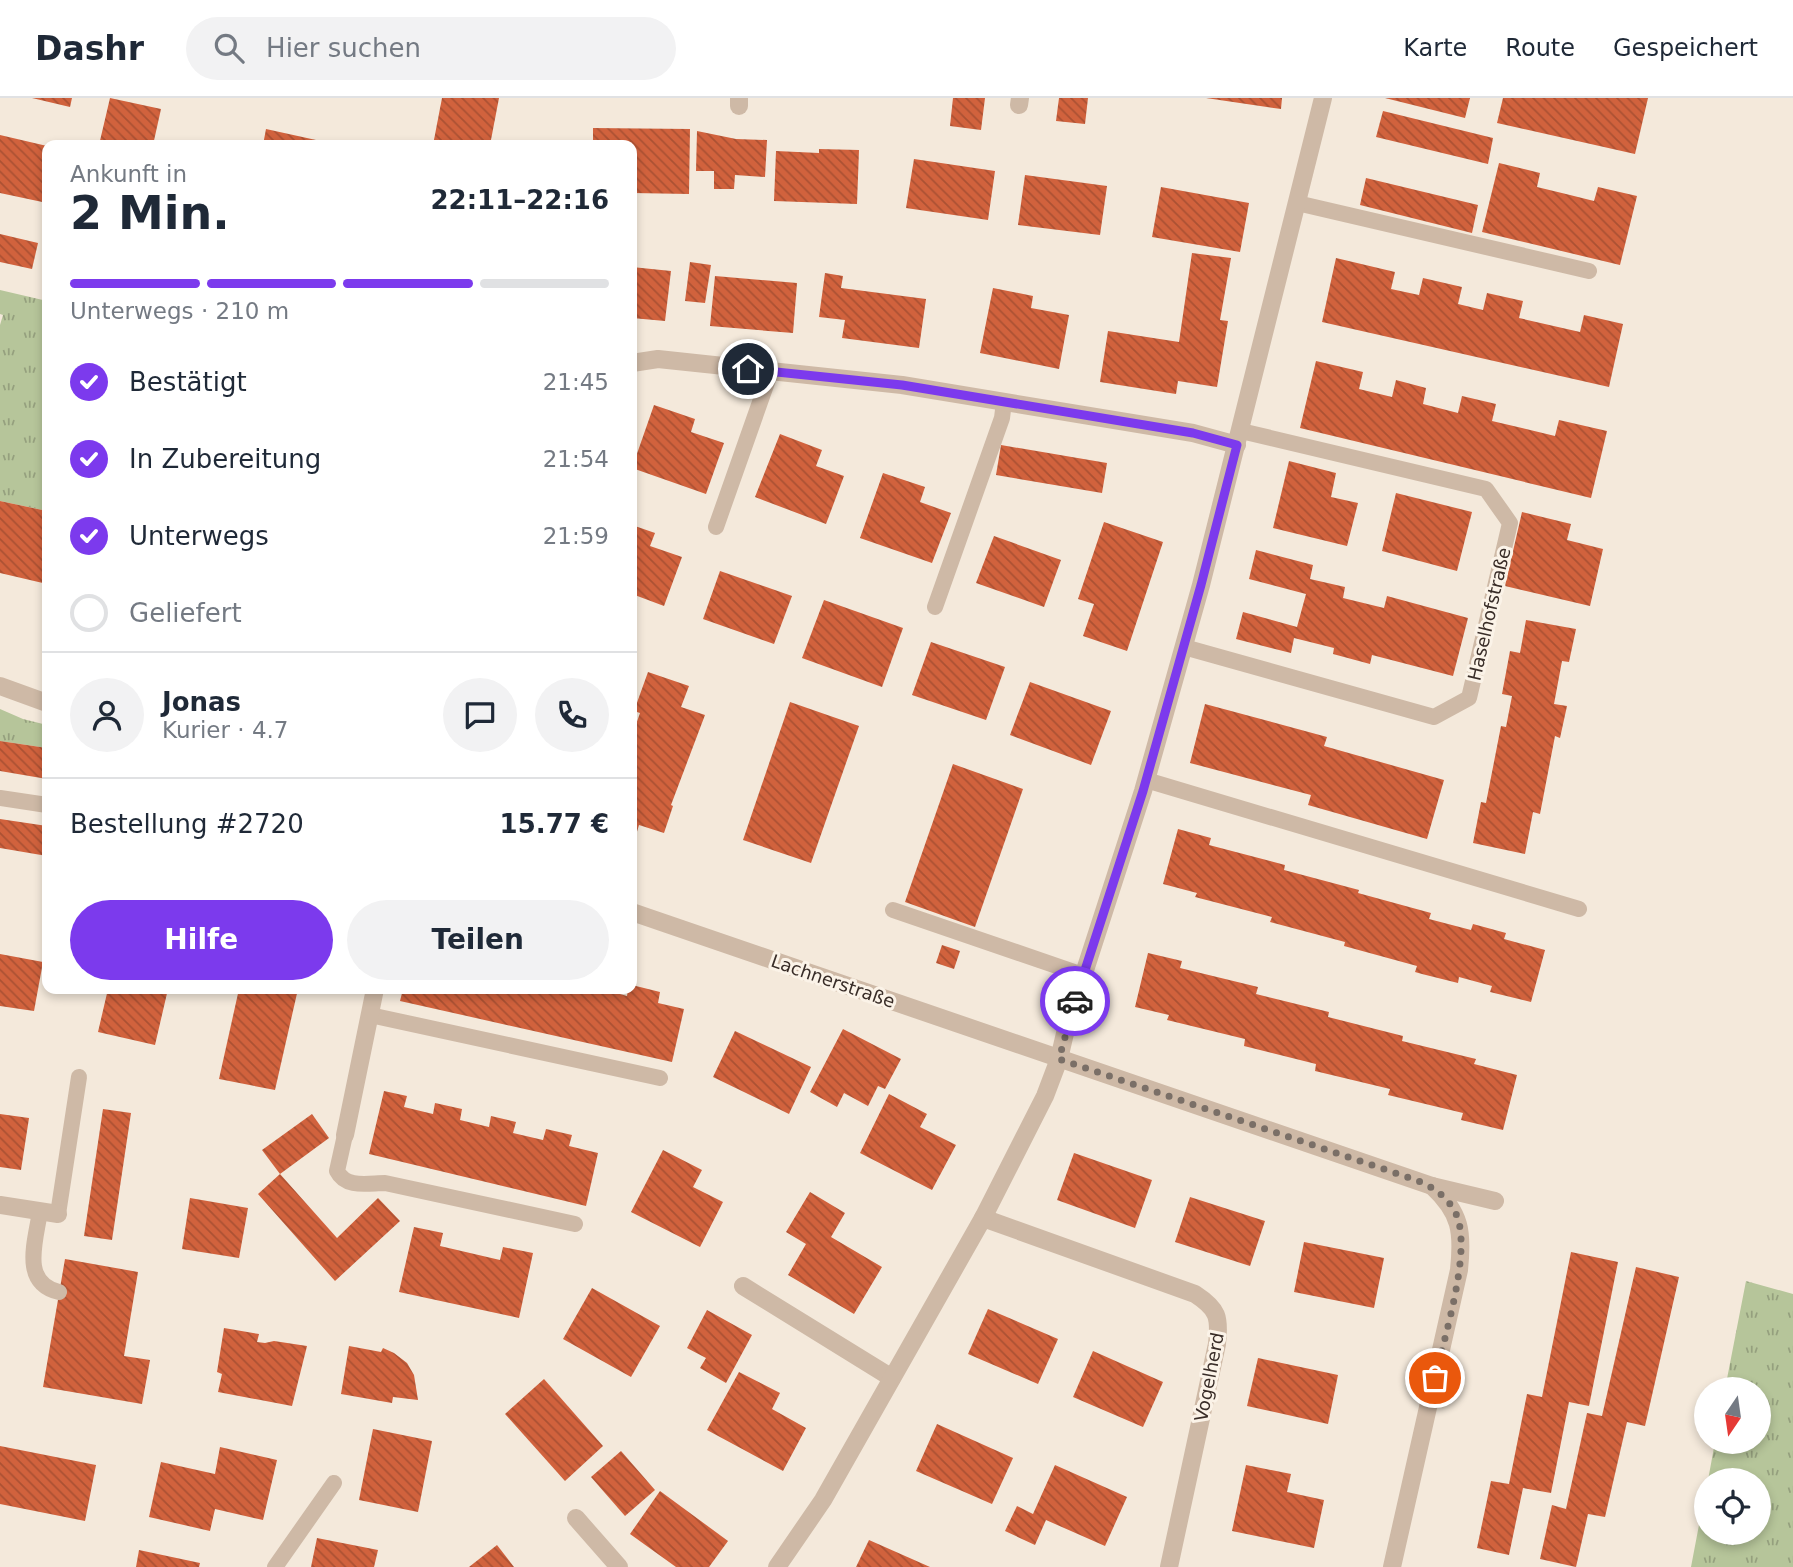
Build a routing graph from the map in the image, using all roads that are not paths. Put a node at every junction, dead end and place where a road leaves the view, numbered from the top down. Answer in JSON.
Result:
{"nodes":[{"id":1,"x":1324,"y":98,"type":"edge"},
{"id":2,"x":1297,"y":204,"type":"junction"},
{"id":3,"x":1589,"y":271,"type":"dead end"},
{"id":4,"x":637,"y":362,"type":"edge"},
{"id":5,"x":771,"y":371,"type":"junction"},
{"id":6,"x":1004,"y":402,"type":"junction"},
{"id":7,"x":1239,"y":438,"type":"junction"},
{"id":8,"x":716,"y":527,"type":"dead end"},
{"id":9,"x":935,"y":607,"type":"dead end"},
{"id":10,"x":1184,"y":647,"type":"junction"},
{"id":11,"x":0,"y":686,"type":"edge"},
{"id":12,"x":42,"y":701,"type":"edge"},
{"id":13,"x":1146,"y":780,"type":"junction"},
{"id":14,"x":0,"y":798,"type":"edge"},
{"id":15,"x":42,"y":804,"type":"edge"},
{"id":16,"x":892,"y":909,"type":"dead end"},
{"id":17,"x":1579,"y":909,"type":"dead end"},
{"id":18,"x":637,"y":914,"type":"edge"},
{"id":19,"x":1083,"y":975,"type":"junction"},
{"id":20,"x":374,"y":994,"type":"edge"},
{"id":21,"x":370,"y":1015,"type":"junction"},
{"id":22,"x":1059,"y":1059,"type":"junction"},
{"id":23,"x":79,"y":1077,"type":"dead end"},
{"id":24,"x":660,"y":1078,"type":"dead end"},
{"id":25,"x":345,"y":1135,"type":"joint"},
{"id":26,"x":1432,"y":1186,"type":"junction"},
{"id":27,"x":1495,"y":1201,"type":"dead end"},
{"id":28,"x":0,"y":1205,"type":"edge"},
{"id":29,"x":49,"y":1213,"type":"junction"},
{"id":30,"x":983,"y":1219,"type":"junction"},
{"id":31,"x":575,"y":1224,"type":"dead end"},
{"id":32,"x":743,"y":1286,"type":"dead end"},
{"id":33,"x":59,"y":1293,"type":"dead end"},
{"id":34,"x":892,"y":1378,"type":"junction"},
{"id":35,"x":334,"y":1483,"type":"dead end"},
{"id":36,"x":576,"y":1518,"type":"dead end"},
{"id":37,"x":275,"y":1567,"type":"edge"},
{"id":38,"x":619,"y":1567,"type":"edge"},
{"id":39,"x":777,"y":1567,"type":"edge"},
{"id":40,"x":1168,"y":1567,"type":"edge"},
{"id":41,"x":1392,"y":1567,"type":"edge"}],
"edges":[{"from":1,"to":2,"type":"street"},
{"from":2,"to":3,"type":"lane"},
{"from":2,"to":7,"type":"street"},
{"from":4,"to":5,"type":"street","name":"Haselhofstraße"},
{"from":5,"to":6,"type":"street","name":"Haselhofstraße"},
{"from":5,"to":8,"type":"lane"},
{"from":6,"to":7,"type":"street","name":"Haselhofstraße"},
{"from":6,"to":9,"type":"lane"},
{"from":7,"to":10,"type":"street"},
{"from":7,"to":10,"type":"lane","name":"Haselhofstraße"},
{"from":10,"to":13,"type":"street"},
{"from":11,"to":12,"type":"street"},
{"from":13,"to":17,"type":"lane"},
{"from":13,"to":19,"type":"street"},
{"from":14,"to":15,"type":"lane"},
{"from":16,"to":19,"type":"lane"},
{"from":18,"to":22,"type":"street","name":"Lachnerstraße"},
{"from":19,"to":22,"type":"street"},
{"from":20,"to":21,"type":"street"},
{"from":21,"to":24,"type":"lane"},
{"from":21,"to":25,"type":"street"},
{"from":22,"to":26,"type":"street","name":"Lachnerstraße"},
{"from":22,"to":30,"type":"street"},
{"from":23,"to":29,"type":"lane"},
{"from":25,"to":31,"type":"lane"},
{"from":26,"to":27,"type":"street","name":"Lachnerstraße"},
{"from":26,"to":41,"type":"street"},
{"from":28,"to":29,"type":"street"},
{"from":29,"to":33,"type":"lane"},
{"from":30,"to":34,"type":"street"},
{"from":30,"to":40,"type":"street","name":"Vogelherd"},
{"from":32,"to":34,"type":"street"},
{"from":34,"to":39,"type":"street"},
{"from":35,"to":37,"type":"lane"},
{"from":36,"to":38,"type":"street"}]}
